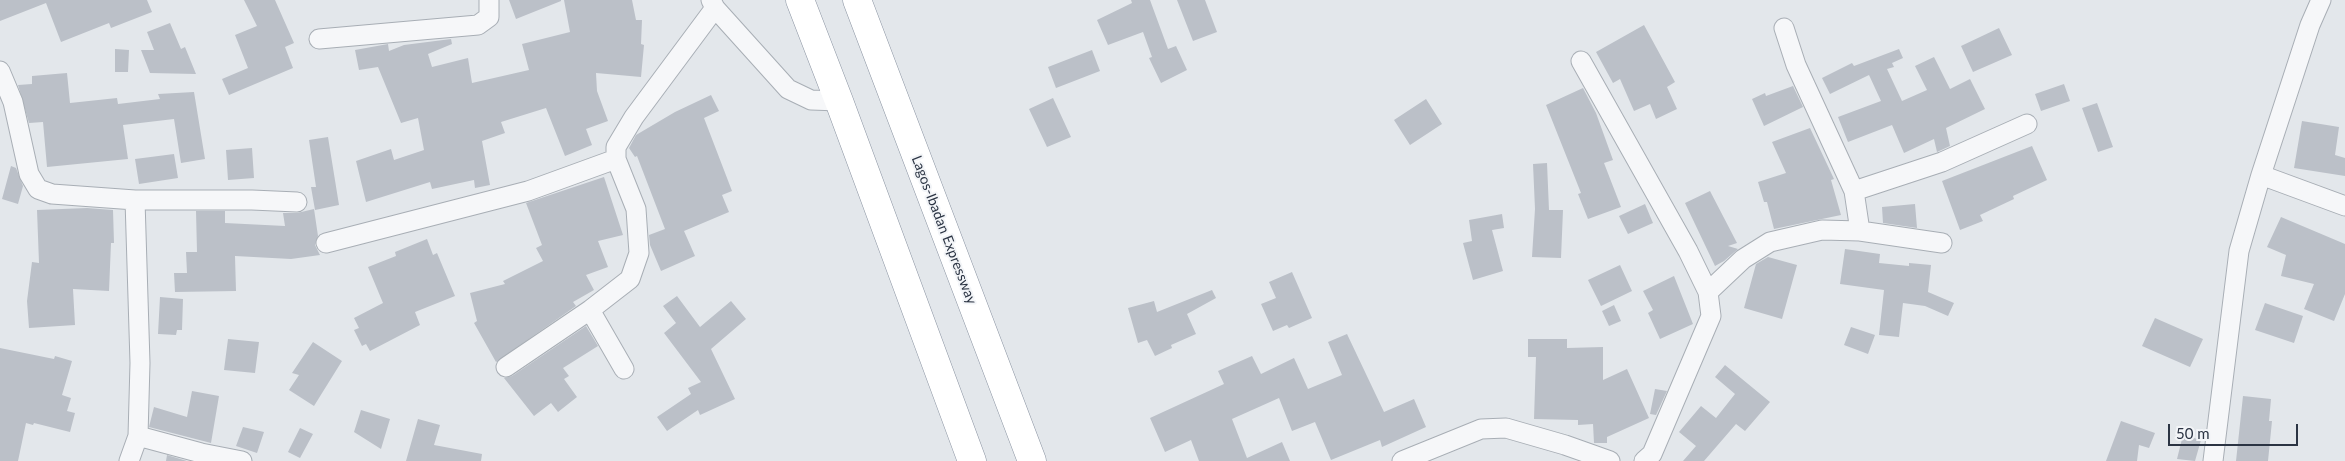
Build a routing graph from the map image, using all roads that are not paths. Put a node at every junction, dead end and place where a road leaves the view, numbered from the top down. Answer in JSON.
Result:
{"nodes":[{"id":1,"x":489,"y":0,"type":"edge"},
{"id":2,"x":800,"y":0,"type":"edge"},
{"id":3,"x":856,"y":0,"type":"edge"},
{"id":4,"x":2321,"y":0,"type":"edge"},
{"id":5,"x":713,"y":4,"type":"edge"},
{"id":6,"x":1784,"y":28,"type":"dead end"},
{"id":7,"x":319,"y":39,"type":"dead end"},
{"id":8,"x":1581,"y":61,"type":"dead end"},
{"id":9,"x":0,"y":71,"type":"edge"},
{"id":10,"x":839,"y":101,"type":"junction"},
{"id":11,"x":2027,"y":124,"type":"dead end"},
{"id":12,"x":616,"y":159,"type":"junction"},
{"id":13,"x":2261,"y":175,"type":"junction"},
{"id":14,"x":1854,"y":190,"type":"junction"},
{"id":15,"x":135,"y":200,"type":"junction"},
{"id":16,"x":298,"y":202,"type":"dead end"},
{"id":17,"x":2345,"y":206,"type":"edge"},
{"id":18,"x":1860,"y":231,"type":"junction"},
{"id":19,"x":326,"y":243,"type":"dead end"},
{"id":20,"x":1942,"y":243,"type":"dead end"},
{"id":21,"x":1708,"y":292,"type":"junction"},
{"id":22,"x":590,"y":310,"type":"junction"},
{"id":23,"x":506,"y":367,"type":"dead end"},
{"id":24,"x":624,"y":369,"type":"dead end"},
{"id":25,"x":138,"y":436,"type":"junction"},
{"id":26,"x":129,"y":461,"type":"edge"},
{"id":27,"x":242,"y":461,"type":"edge"},
{"id":28,"x":972,"y":461,"type":"edge"},
{"id":29,"x":1032,"y":461,"type":"edge"},
{"id":30,"x":1402,"y":461,"type":"edge"},
{"id":31,"x":1610,"y":461,"type":"edge"},
{"id":32,"x":1644,"y":461,"type":"edge"},
{"id":33,"x":2213,"y":461,"type":"edge"}],
"edges":[{"from":1,"to":7,"type":"street"},
{"from":2,"to":10,"type":"highway"},
{"from":3,"to":29,"type":"highway","name":"Lagos-Ibadan Expressway"},
{"from":4,"to":13,"type":"street"},
{"from":5,"to":10,"type":"street"},
{"from":5,"to":12,"type":"street"},
{"from":6,"to":14,"type":"street"},
{"from":8,"to":21,"type":"street"},
{"from":9,"to":15,"type":"street"},
{"from":10,"to":28,"type":"highway"},
{"from":11,"to":14,"type":"street"},
{"from":12,"to":19,"type":"street"},
{"from":12,"to":22,"type":"street"},
{"from":13,"to":17,"type":"street"},
{"from":13,"to":33,"type":"street"},
{"from":14,"to":18,"type":"street"},
{"from":15,"to":16,"type":"street"},
{"from":15,"to":25,"type":"street"},
{"from":18,"to":20,"type":"street"},
{"from":18,"to":21,"type":"street"},
{"from":21,"to":32,"type":"street"},
{"from":22,"to":23,"type":"street"},
{"from":22,"to":24,"type":"street"},
{"from":25,"to":26,"type":"street"},
{"from":25,"to":27,"type":"street"},
{"from":30,"to":31,"type":"street"}]}
